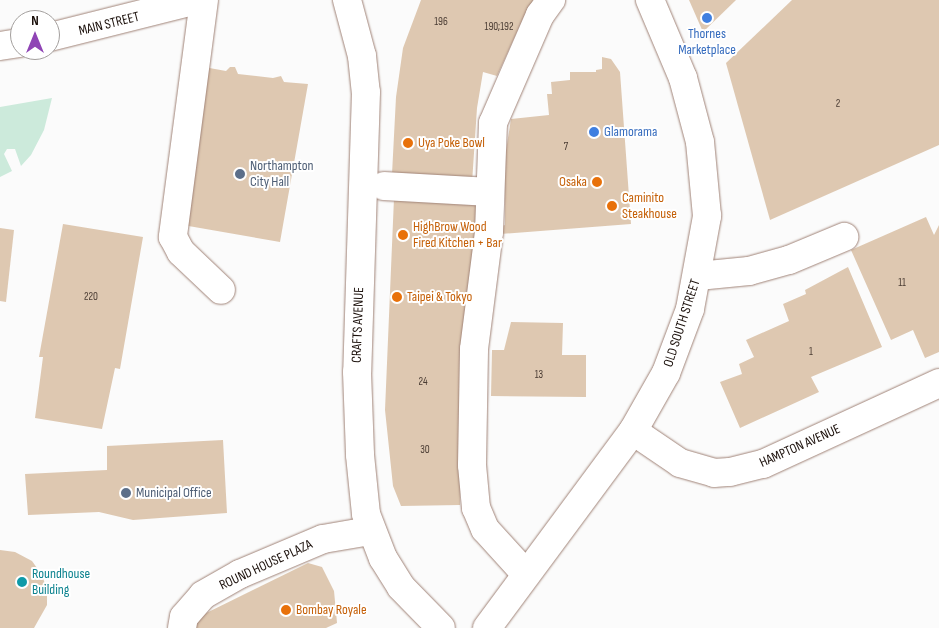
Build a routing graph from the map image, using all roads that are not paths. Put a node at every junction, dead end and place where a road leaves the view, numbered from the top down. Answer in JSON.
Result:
{"nodes":[{"id":1,"x":196,"y":0,"type":"edge"},
{"id":2,"x":204,"y":0,"type":"edge"},
{"id":3,"x":347,"y":0,"type":"edge"},
{"id":4,"x":551,"y":0,"type":"edge"},
{"id":5,"x":650,"y":0,"type":"edge"},
{"id":6,"x":60,"y":34,"type":"edge"},
{"id":7,"x":384,"y":186,"type":"dead end"},
{"id":8,"x":490,"y":192,"type":"junction"},
{"id":9,"x":844,"y":238,"type":"dead end"},
{"id":10,"x":698,"y":276,"type":"junction"},
{"id":11,"x":221,"y":290,"type":"dead end"},
{"id":12,"x":939,"y":383,"type":"edge"},
{"id":13,"x":633,"y":431,"type":"junction"},
{"id":14,"x":370,"y":531,"type":"junction"},
{"id":15,"x":525,"y":573,"type":"junction"},
{"id":16,"x":182,"y":628,"type":"edge"},
{"id":17,"x":441,"y":628,"type":"edge"},
{"id":18,"x":487,"y":628,"type":"edge"}],
"edges":[{"from":1,"to":6,"type":"main road","name":"MAIN STREET"},
{"from":2,"to":11,"type":"main road"},
{"from":3,"to":14,"type":"main road","name":"CRAFTS AVENUE"},
{"from":4,"to":8,"type":"main road"},
{"from":5,"to":10,"type":"main road","name":"OLD SOUTH STREET"},
{"from":7,"to":8,"type":"main road"},
{"from":8,"to":15,"type":"main road"},
{"from":9,"to":10,"type":"main road"},
{"from":10,"to":13,"type":"main road","name":"OLD SOUTH STREET"},
{"from":12,"to":13,"type":"main road","name":"HAMPTON AVENUE"},
{"from":13,"to":15,"type":"main road","name":"OLD SOUTH STREET"},
{"from":14,"to":16,"type":"main road","name":"ROUND HOUSE PLAZA"},
{"from":14,"to":17,"type":"main road","name":"CRAFTS AVENUE"},
{"from":15,"to":18,"type":"main road","name":"OLD SOUTH STREET"}]}
